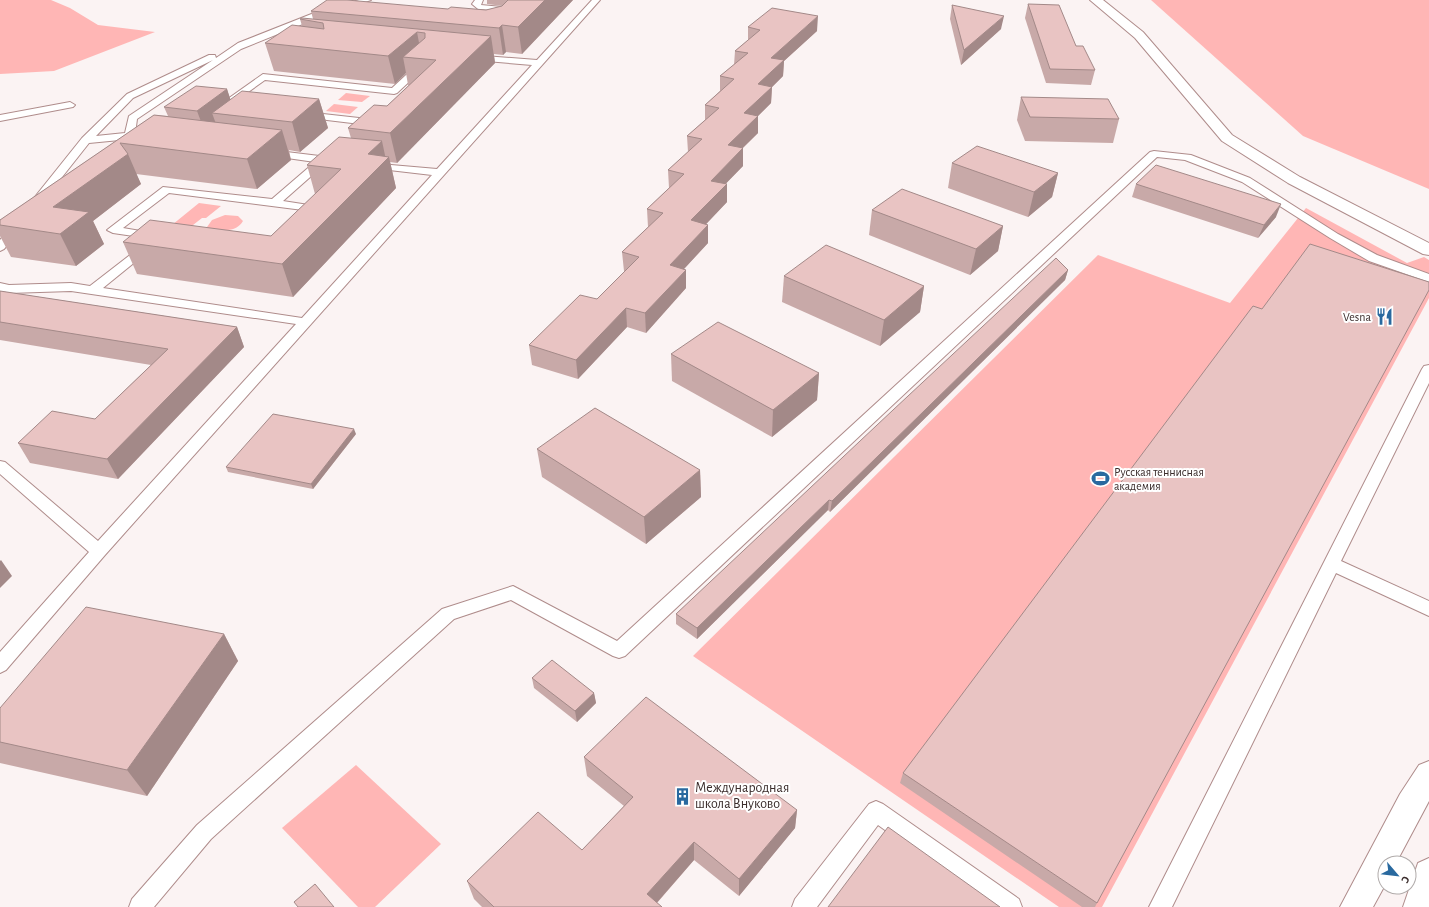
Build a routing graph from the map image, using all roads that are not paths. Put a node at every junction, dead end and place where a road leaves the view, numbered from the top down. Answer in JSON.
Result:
{"nodes":[{"id":1,"x":367,"y":0,"type":"edge"},
{"id":2,"x":479,"y":0,"type":"edge"},
{"id":3,"x":596,"y":0,"type":"edge"},
{"id":4,"x":1096,"y":0,"type":"edge"},
{"id":5,"x":350,"y":14,"type":"edge"},
{"id":6,"x":513,"y":18,"type":"edge"},
{"id":7,"x":314,"y":27,"type":"edge"},
{"id":8,"x":260,"y":38,"type":"junction"},
{"id":9,"x":273,"y":43,"type":"edge"},
{"id":10,"x":241,"y":46,"type":"junction"},
{"id":11,"x":469,"y":56,"type":"edge"},
{"id":12,"x":411,"y":60,"type":"dead end"},
{"id":13,"x":471,"y":66,"type":"edge"},
{"id":14,"x":535,"y":67,"type":"junction"},
{"id":15,"x":394,"y":91,"type":"junction"},
{"id":16,"x":408,"y":92,"type":"edge"},
{"id":17,"x":70,"y":105,"type":"dead end"},
{"id":18,"x":237,"y":107,"type":"edge"},
{"id":19,"x":291,"y":113,"type":"edge"},
{"id":20,"x":0,"y":118,"type":"edge"},
{"id":21,"x":390,"y":124,"type":"edge"},
{"id":22,"x":130,"y":136,"type":"junction"},
{"id":23,"x":86,"y":140,"type":"junction"},
{"id":24,"x":142,"y":149,"type":"edge"},
{"id":25,"x":263,"y":152,"type":"edge"},
{"id":26,"x":324,"y":159,"type":"junction"},
{"id":27,"x":347,"y":162,"type":"edge"},
{"id":28,"x":363,"y":164,"type":"edge"},
{"id":29,"x":440,"y":173,"type":"junction"},
{"id":30,"x":274,"y":203,"type":"junction"},
{"id":31,"x":294,"y":225,"type":"edge"},
{"id":32,"x":26,"y":233,"type":"edge"},
{"id":33,"x":0,"y":247,"type":"edge"},
{"id":34,"x":1429,"y":250,"type":"edge"},
{"id":35,"x":0,"y":252,"type":"edge"},
{"id":36,"x":1429,"y":278,"type":"edge"},
{"id":37,"x":0,"y":287,"type":"edge"},
{"id":38,"x":94,"y":290,"type":"junction"},
{"id":39,"x":306,"y":322,"type":"junction"},
{"id":40,"x":1429,"y":369,"type":"edge"},
{"id":41,"x":0,"y":466,"type":"edge"},
{"id":42,"x":99,"y":551,"type":"junction"},
{"id":43,"x":1332,"y":564,"type":"junction"},
{"id":44,"x":1429,"y":609,"type":"edge"},
{"id":45,"x":0,"y":665,"type":"edge"},
{"id":46,"x":1429,"y":774,"type":"edge"},
{"id":47,"x":1429,"y":874,"type":"edge"},
{"id":48,"x":140,"y":907,"type":"edge"},
{"id":49,"x":803,"y":907,"type":"edge"},
{"id":50,"x":1011,"y":907,"type":"edge"},
{"id":51,"x":1160,"y":907,"type":"edge"},
{"id":52,"x":1356,"y":907,"type":"edge"},
{"id":53,"x":1419,"y":907,"type":"edge"}],
"edges":[{"from":1,"to":8,"type":"lane"},
{"from":2,"to":6,"type":"lane"},
{"from":3,"to":14,"type":"lane"},
{"from":4,"to":34,"type":"street"},
{"from":5,"to":7,"type":"lane"},
{"from":8,"to":9,"type":"lane"},
{"from":8,"to":10,"type":"lane"},
{"from":10,"to":22,"type":"lane"},
{"from":10,"to":23,"type":"lane"},
{"from":11,"to":14,"type":"lane"},
{"from":12,"to":15,"type":"lane"},
{"from":13,"to":14,"type":"lane"},
{"from":14,"to":29,"type":"lane"},
{"from":15,"to":16,"type":"lane"},
{"from":15,"to":18,"type":"lane"},
{"from":17,"to":20,"type":"lane"},
{"from":19,"to":21,"type":"lane"},
{"from":22,"to":23,"type":"lane"},
{"from":22,"to":24,"type":"lane"},
{"from":23,"to":33,"type":"lane"},
{"from":25,"to":26,"type":"lane"},
{"from":26,"to":27,"type":"lane"},
{"from":26,"to":30,"type":"lane"},
{"from":28,"to":29,"type":"lane"},
{"from":29,"to":39,"type":"lane"},
{"from":30,"to":31,"type":"lane"},
{"from":30,"to":38,"type":"lane"},
{"from":32,"to":35,"type":"lane"},
{"from":36,"to":48,"type":"lane"},
{"from":37,"to":38,"type":"lane"},
{"from":38,"to":39,"type":"lane"},
{"from":39,"to":42,"type":"lane"},
{"from":40,"to":43,"type":"lane"},
{"from":41,"to":42,"type":"lane"},
{"from":42,"to":45,"type":"lane"},
{"from":43,"to":44,"type":"lane"},
{"from":43,"to":51,"type":"lane"},
{"from":46,"to":52,"type":"street"},
{"from":47,"to":53,"type":"street"},
{"from":49,"to":50,"type":"lane"}]}
